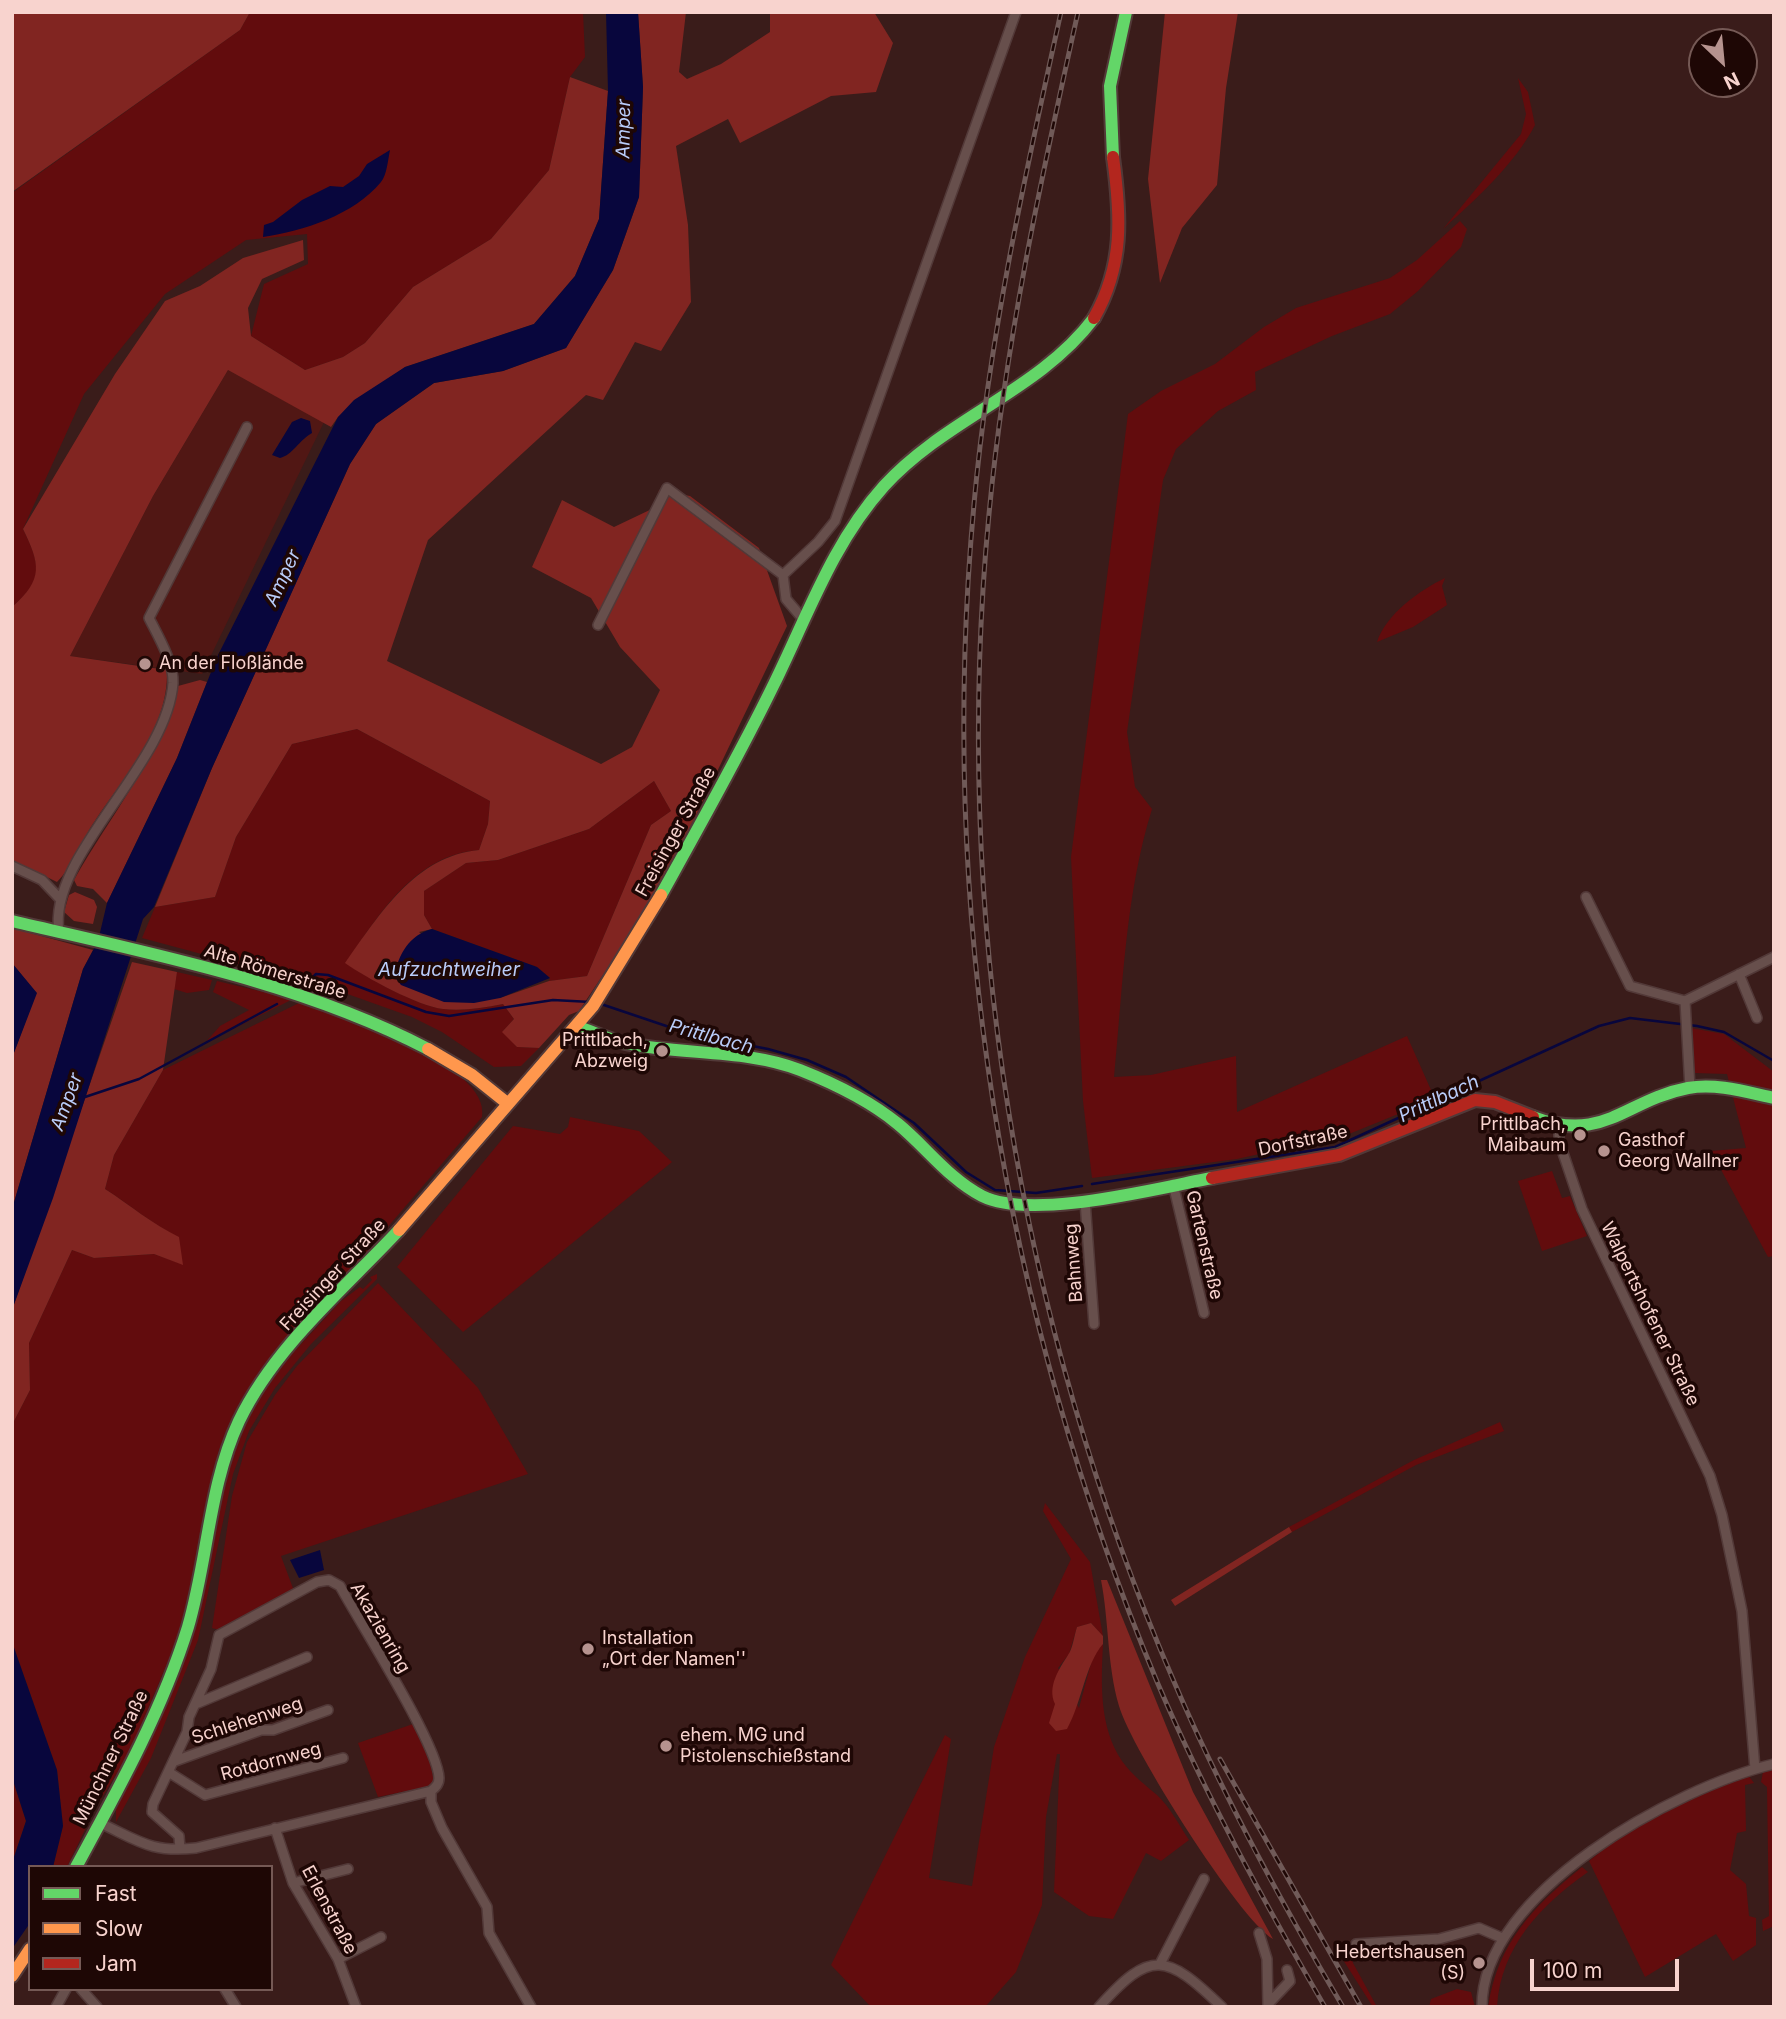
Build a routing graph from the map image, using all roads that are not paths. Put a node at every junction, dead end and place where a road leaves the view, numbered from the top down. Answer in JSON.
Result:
{"nodes":[{"id":1,"x":1016,"y":12,"type":"edge"},
{"id":2,"x":1126,"y":12,"type":"edge"},
{"id":3,"x":247,"y":427,"type":"dead end"},
{"id":4,"x":783,"y":575,"type":"junction"},
{"id":5,"x":803,"y":618,"type":"junction"},
{"id":6,"x":598,"y":625,"type":"dead end"},
{"id":7,"x":12,"y":866,"type":"edge"},
{"id":8,"x":1586,"y":897,"type":"dead end"},
{"id":9,"x":60,"y":899,"type":"junction"},
{"id":10,"x":12,"y":921,"type":"edge"},
{"id":11,"x":59,"y":932,"type":"junction"},
{"id":12,"x":1774,"y":957,"type":"edge"},
{"id":13,"x":1739,"y":974,"type":"junction"},
{"id":14,"x":1685,"y":1001,"type":"junction"},
{"id":15,"x":1757,"y":1018,"type":"dead end"},
{"id":16,"x":577,"y":1026,"type":"junction"},
{"id":17,"x":1689,"y":1088,"type":"junction"},
{"id":18,"x":1774,"y":1098,"type":"edge"},
{"id":19,"x":507,"y":1103,"type":"junction"},
{"id":20,"x":1559,"y":1125,"type":"junction"},
{"id":21,"x":1174,"y":1184,"type":"junction"},
{"id":22,"x":1079,"y":1201,"type":"junction"},
{"id":23,"x":1204,"y":1313,"type":"dead end"},
{"id":24,"x":1094,"y":1324,"type":"dead end"},
{"id":25,"x":307,"y":1657,"type":"dead end"},
{"id":26,"x":175,"y":1663,"type":"joint"},
{"id":27,"x":198,"y":1703,"type":"junction"},
{"id":28,"x":328,"y":1710,"type":"dead end"},
{"id":29,"x":343,"y":1758,"type":"dead end"},
{"id":30,"x":175,"y":1761,"type":"junction"},
{"id":31,"x":1774,"y":1764,"type":"edge"},
{"id":32,"x":1755,"y":1769,"type":"junction"},
{"id":33,"x":170,"y":1773,"type":"junction"},
{"id":34,"x":431,"y":1791,"type":"junction"},
{"id":35,"x":100,"y":1823,"type":"junction"},
{"id":36,"x":275,"y":1828,"type":"junction"},
{"id":37,"x":180,"y":1849,"type":"junction"},
{"id":38,"x":77,"y":1865,"type":"edge"},
{"id":39,"x":348,"y":1869,"type":"dead end"},
{"id":40,"x":1204,"y":1879,"type":"dead end"},
{"id":41,"x":293,"y":1883,"type":"junction"},
{"id":42,"x":1259,"y":1933,"type":"dead end"},
{"id":43,"x":381,"y":1937,"type":"dead end"},
{"id":44,"x":1502,"y":1938,"type":"junction"},
{"id":45,"x":1356,"y":1944,"type":"dead end"},
{"id":46,"x":28,"y":1952,"type":"edge"},
{"id":47,"x":338,"y":1959,"type":"junction"},
{"id":48,"x":1160,"y":1964,"type":"junction"},
{"id":49,"x":1287,"y":1970,"type":"dead end"},
{"id":50,"x":12,"y":1976,"type":"edge"},
{"id":51,"x":65,"y":1991,"type":"edge"},
{"id":52,"x":84,"y":1991,"type":"edge"},
{"id":53,"x":226,"y":1991,"type":"edge"},
{"id":54,"x":1269,"y":2004,"type":"edge"},
{"id":55,"x":56,"y":2007,"type":"edge"},
{"id":56,"x":97,"y":2007,"type":"edge"},
{"id":57,"x":236,"y":2007,"type":"edge"},
{"id":58,"x":356,"y":2007,"type":"edge"},
{"id":59,"x":531,"y":2007,"type":"edge"},
{"id":60,"x":1099,"y":2007,"type":"edge"},
{"id":61,"x":1222,"y":2007,"type":"edge"},
{"id":62,"x":1482,"y":2007,"type":"edge"}],
"edges":[{"from":1,"to":4,"type":"street"},
{"from":2,"to":5,"type":"main road","name":"Freisinger Straße"},
{"from":3,"to":9,"type":"street"},
{"from":4,"to":5,"type":"street"},
{"from":4,"to":6,"type":"street"},
{"from":5,"to":16,"type":"main road","name":"Freisinger Straße"},
{"from":7,"to":9,"type":"street"},
{"from":8,"to":14,"type":"street"},
{"from":9,"to":11,"type":"street"},
{"from":10,"to":11,"type":"main road","name":"Alte Römerstraße"},
{"from":11,"to":19,"type":"main road","name":"Alte Römerstraße"},
{"from":12,"to":13,"type":"street"},
{"from":13,"to":14,"type":"street"},
{"from":13,"to":15,"type":"street"},
{"from":14,"to":17,"type":"street"},
{"from":16,"to":19,"type":"main road","name":"Freisinger Straße"},
{"from":16,"to":22,"type":"main road","name":"Dorfstraße"},
{"from":17,"to":18,"type":"main road","name":"Dorfstraße"},
{"from":17,"to":20,"type":"main road","name":"Dorfstraße"},
{"from":19,"to":26,"type":"main road","name":"Freisinger Straße"},
{"from":20,"to":21,"type":"main road","name":"Dorfstraße"},
{"from":20,"to":32,"type":"street","name":"Walpertshofener Straße"},
{"from":21,"to":22,"type":"main road","name":"Dorfstraße"},
{"from":21,"to":23,"type":"street","name":"Gartenstraße"},
{"from":22,"to":24,"type":"street","name":"Bahnweg"},
{"from":25,"to":27,"type":"street"},
{"from":26,"to":35,"type":"main road","name":"Münchner Straße"},
{"from":27,"to":30,"type":"street","name":"Akazienring"},
{"from":27,"to":34,"type":"street","name":"Akazienring"},
{"from":28,"to":30,"type":"street","name":"Schlehenweg"},
{"from":29,"to":33,"type":"street","name":"Rotdornweg"},
{"from":30,"to":33,"type":"street","name":"Akazienring"},
{"from":31,"to":32,"type":"street"},
{"from":32,"to":44,"type":"street"},
{"from":33,"to":37,"type":"street","name":"Akazienring"},
{"from":34,"to":36,"type":"street"},
{"from":34,"to":59,"type":"street"},
{"from":35,"to":37,"type":"street"},
{"from":35,"to":38,"type":"main road","name":"Münchner Straße"},
{"from":36,"to":37,"type":"street"},
{"from":36,"to":41,"type":"street","name":"Erlenstraße"},
{"from":39,"to":41,"type":"street"},
{"from":40,"to":48,"type":"street"},
{"from":41,"to":47,"type":"street","name":"Erlenstraße"},
{"from":42,"to":54,"type":"street"},
{"from":43,"to":47,"type":"street"},
{"from":44,"to":45,"type":"street"},
{"from":44,"to":62,"type":"street"},
{"from":46,"to":50,"type":"main road"},
{"from":47,"to":58,"type":"street","name":"Erlenstraße"},
{"from":48,"to":60,"type":"street"},
{"from":48,"to":61,"type":"street"},
{"from":49,"to":54,"type":"street"},
{"from":51,"to":55,"type":"street"},
{"from":52,"to":56,"type":"street"},
{"from":53,"to":57,"type":"street"}]}
